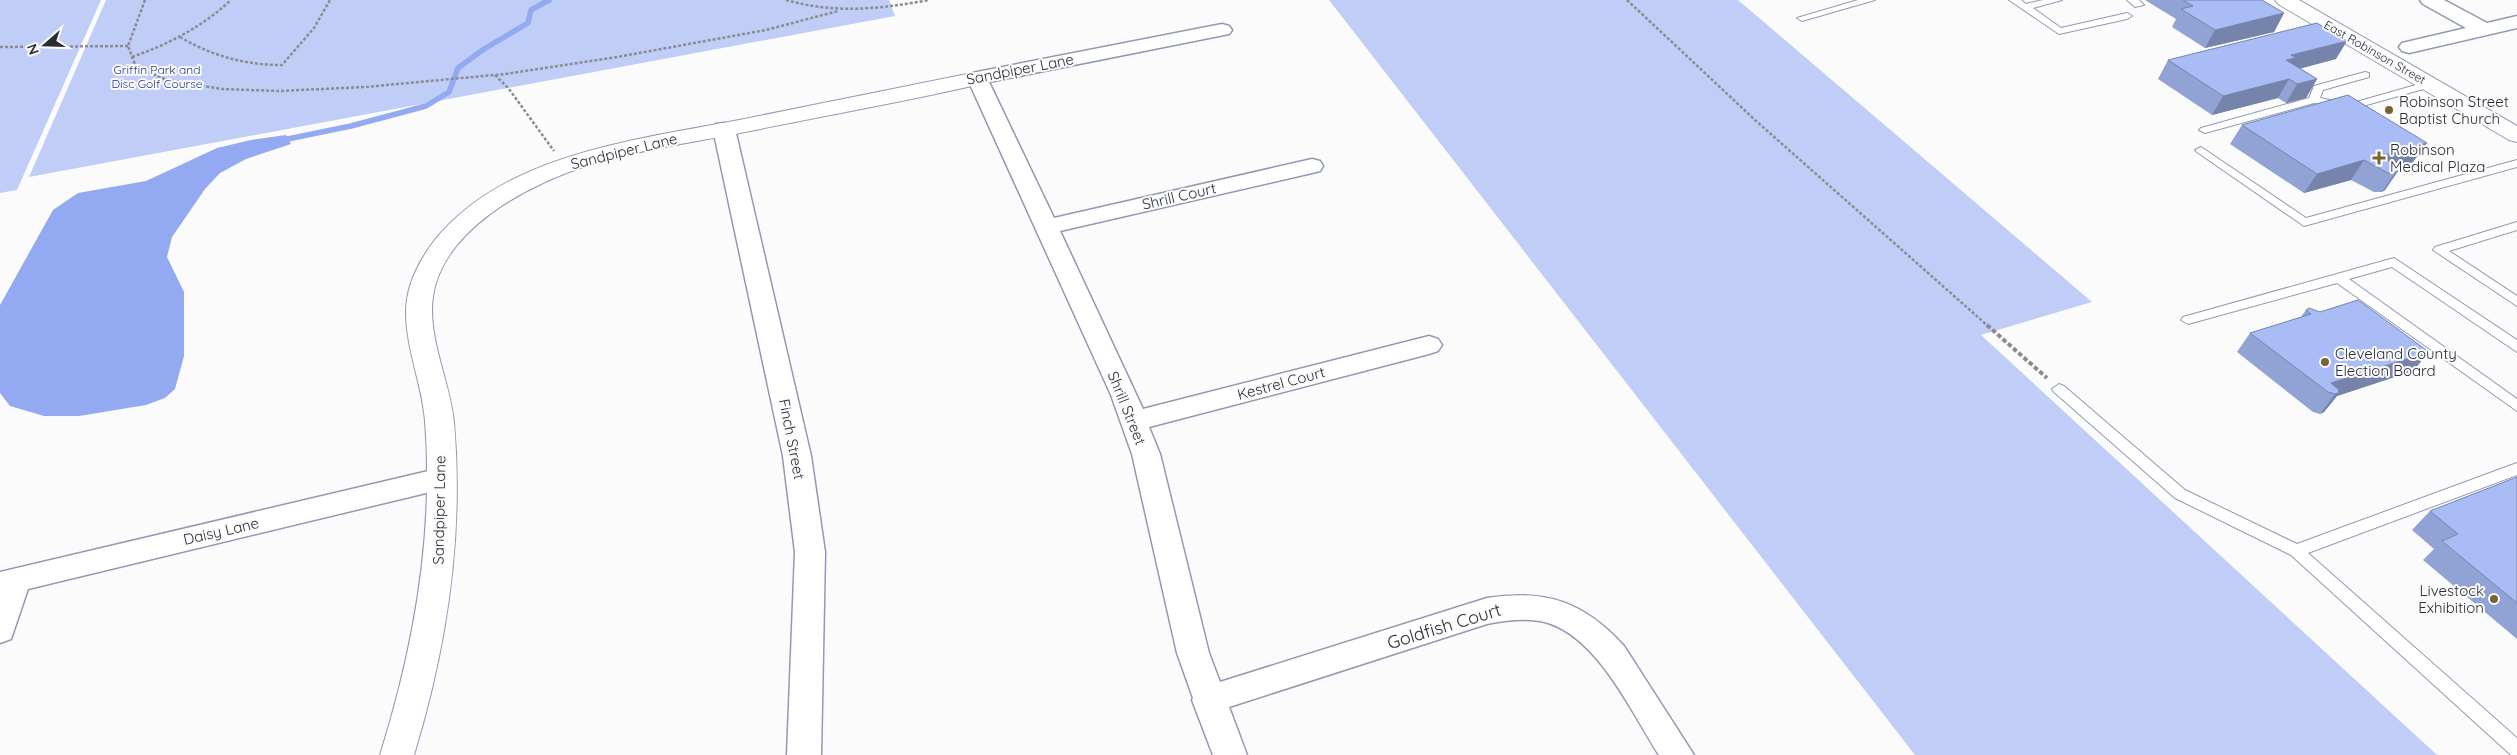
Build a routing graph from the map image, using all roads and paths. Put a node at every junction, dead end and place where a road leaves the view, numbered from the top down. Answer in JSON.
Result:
{"nodes":[{"id":1,"x":145,"y":0,"type":"edge"},
{"id":2,"x":231,"y":0,"type":"edge"},
{"id":3,"x":330,"y":0,"type":"edge"},
{"id":4,"x":786,"y":0,"type":"edge"},
{"id":5,"x":929,"y":0,"type":"edge"},
{"id":6,"x":1627,"y":0,"type":"edge"},
{"id":7,"x":1870,"y":0,"type":"edge"},
{"id":8,"x":2014,"y":0,"type":"edge"},
{"id":9,"x":2058,"y":0,"type":"edge"},
{"id":10,"x":2285,"y":0,"type":"edge"},
{"id":11,"x":2430,"y":0,"type":"edge"},
{"id":12,"x":2024,"y":7,"type":"junction"},
{"id":13,"x":838,"y":11,"type":"junction"},
{"id":14,"x":2128,"y":16,"type":"dead end"},
{"id":15,"x":1802,"y":18,"type":"dead end"},
{"id":16,"x":2517,"y":22,"type":"edge"},
{"id":17,"x":1222,"y":30,"type":"dead end"},
{"id":18,"x":2485,"y":30,"type":"junction"},
{"id":19,"x":180,"y":37,"type":"junction"},
{"id":20,"x":128,"y":46,"type":"junction"},
{"id":21,"x":0,"y":47,"type":"edge"},
{"id":22,"x":2409,"y":47,"type":"dead end"},
{"id":23,"x":132,"y":57,"type":"junction"},
{"id":24,"x":495,"y":75,"type":"junction"},
{"id":25,"x":2364,"y":75,"type":"dead end"},
{"id":26,"x":977,"y":78,"type":"junction"},
{"id":27,"x":2430,"y":84,"type":"junction"},
{"id":28,"x":2314,"y":100,"type":"junction"},
{"id":29,"x":724,"y":129,"type":"junction"},
{"id":30,"x":2205,"y":130,"type":"dead end"},
{"id":31,"x":2517,"y":135,"type":"edge"},
{"id":32,"x":2200,"y":150,"type":"dead end"},
{"id":33,"x":2517,"y":163,"type":"edge"},
{"id":34,"x":565,"y":166,"type":"junction"},
{"id":35,"x":1312,"y":166,"type":"dead end"},
{"id":36,"x":2517,"y":226,"type":"edge"},
{"id":37,"x":1046,"y":227,"type":"junction"},
{"id":38,"x":2338,"y":278,"type":"junction"},
{"id":39,"x":2517,"y":302,"type":"edge"},
{"id":40,"x":2188,"y":320,"type":"dead end"},
{"id":41,"x":1429,"y":345,"type":"dead end"},
{"id":42,"x":2517,"y":347,"type":"edge"},
{"id":43,"x":2059,"y":389,"type":"joint"},
{"id":44,"x":2517,"y":406,"type":"edge"},
{"id":45,"x":1134,"y":421,"type":"junction"},
{"id":46,"x":2517,"y":469,"type":"edge"},
{"id":47,"x":441,"y":479,"type":"junction"},
{"id":48,"x":2296,"y":551,"type":"junction"},
{"id":49,"x":8,"y":582,"type":"edge"},
{"id":50,"x":0,"y":630,"type":"edge"},
{"id":51,"x":1208,"y":700,"type":"junction"},
{"id":52,"x":2517,"y":749,"type":"edge"},
{"id":53,"x":397,"y":755,"type":"edge"},
{"id":54,"x":804,"y":755,"type":"edge"},
{"id":55,"x":1230,"y":755,"type":"edge"},
{"id":56,"x":1677,"y":755,"type":"edge"}],
"edges":[{"from":1,"to":20,"type":"path"},
{"from":2,"to":19,"type":"path"},
{"from":3,"to":19,"type":"path"},
{"from":4,"to":13,"type":"path"},
{"from":5,"to":13,"type":"path"},
{"from":6,"to":43,"type":"path"},
{"from":7,"to":15,"type":"lane"},
{"from":8,"to":12,"type":"lane"},
{"from":9,"to":12,"type":"lane"},
{"from":10,"to":27,"type":"street","name":"East Robinson Street"},
{"from":11,"to":18,"type":"street"},
{"from":12,"to":14,"type":"lane"},
{"from":13,"to":24,"type":"path"},
{"from":16,"to":18,"type":"street"},
{"from":17,"to":26,"type":"street","name":"Sandpiper Lane"},
{"from":18,"to":22,"type":"street"},
{"from":19,"to":23,"type":"path"},
{"from":20,"to":21,"type":"path"},
{"from":20,"to":23,"type":"path"},
{"from":23,"to":24,"type":"path"},
{"from":24,"to":34,"type":"path"},
{"from":25,"to":28,"type":"lane"},
{"from":26,"to":29,"type":"street","name":"Sandpiper Lane"},
{"from":26,"to":37,"type":"street","name":"Shrill Street"},
{"from":27,"to":28,"type":"lane"},
{"from":27,"to":31,"type":"street","name":"East Robinson Street"},
{"from":28,"to":30,"type":"lane"},
{"from":29,"to":34,"type":"street","name":"Sandpiper Lane"},
{"from":29,"to":54,"type":"street","name":"Finch Street"},
{"from":32,"to":33,"type":"lane"},
{"from":34,"to":47,"type":"street","name":"Sandpiper Lane"},
{"from":35,"to":37,"type":"street","name":"Shrill Court"},
{"from":36,"to":39,"type":"lane"},
{"from":37,"to":45,"type":"street","name":"Shrill Street"},
{"from":38,"to":40,"type":"lane"},
{"from":38,"to":42,"type":"lane"},
{"from":38,"to":44,"type":"lane"},
{"from":41,"to":45,"type":"street","name":"Kestrel Court"},
{"from":43,"to":48,"type":"lane"},
{"from":45,"to":51,"type":"street","name":"Shrill Street"},
{"from":46,"to":48,"type":"lane"},
{"from":47,"to":49,"type":"street","name":"Daisy Lane"},
{"from":47,"to":53,"type":"street","name":"Sandpiper Lane"},
{"from":48,"to":52,"type":"lane"},
{"from":49,"to":50,"type":"street"},
{"from":51,"to":55,"type":"street","name":"Shrill Street"},
{"from":51,"to":56,"type":"street","name":"Goldfish Court"}]}
